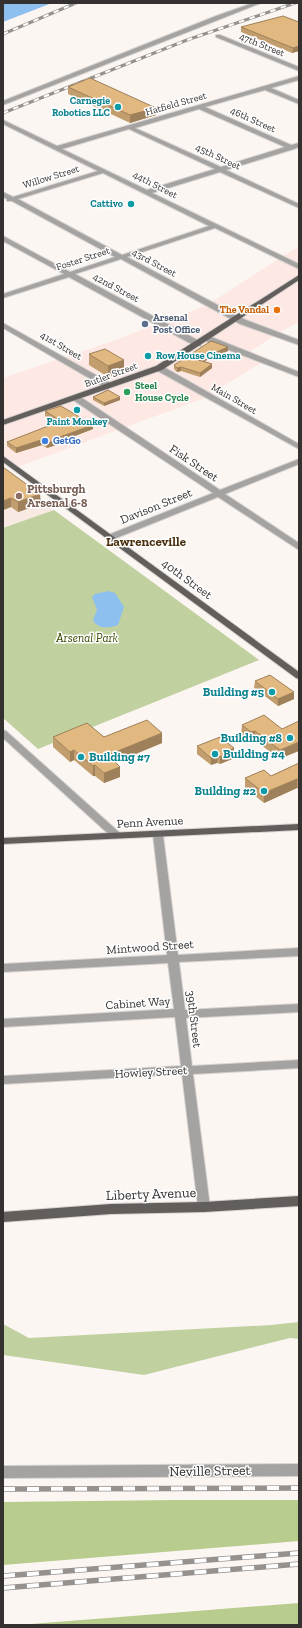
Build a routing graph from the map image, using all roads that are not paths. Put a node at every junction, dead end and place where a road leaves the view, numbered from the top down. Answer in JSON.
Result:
{"nodes":[{"id":1,"x":258,"y":3,"type":"edge"},
{"id":2,"x":218,"y":36,"type":"dead end"},
{"id":3,"x":299,"y":69,"type":"edge"},
{"id":4,"x":299,"y":78,"type":"edge"},
{"id":5,"x":266,"y":88,"type":"junction"},
{"id":6,"x":299,"y":102,"type":"edge"},
{"id":7,"x":3,"y":103,"type":"edge"},
{"id":8,"x":199,"y":107,"type":"junction"},
{"id":9,"x":3,"y":122,"type":"edge"},
{"id":10,"x":129,"y":127,"type":"junction"},
{"id":11,"x":299,"y":145,"type":"edge"},
{"id":12,"x":290,"y":147,"type":"junction"},
{"id":13,"x":58,"y":148,"type":"junction"},
{"id":14,"x":299,"y":151,"type":"edge"},
{"id":15,"x":220,"y":169,"type":"junction"},
{"id":16,"x":104,"y":171,"type":"junction"},
{"id":17,"x":147,"y":192,"type":"junction"},
{"id":18,"x":3,"y":194,"type":"edge"},
{"id":19,"x":12,"y":199,"type":"junction"},
{"id":20,"x":3,"y":201,"type":"edge"},
{"id":21,"x":299,"y":206,"type":"edge"},
{"id":22,"x":215,"y":226,"type":"junction"},
{"id":23,"x":3,"y":238,"type":"edge"},
{"id":24,"x":121,"y":257,"type":"junction"},
{"id":25,"x":299,"y":267,"type":"edge"},
{"id":26,"x":69,"y":274,"type":"junction"},
{"id":27,"x":299,"y":277,"type":"edge"},
{"id":28,"x":3,"y":296,"type":"edge"},
{"id":29,"x":237,"y":318,"type":"junction"},
{"id":30,"x":3,"y":325,"type":"edge"},
{"id":31,"x":206,"y":338,"type":"junction"},
{"id":32,"x":299,"y":343,"type":"edge"},
{"id":33,"x":198,"y":344,"type":"junction"},
{"id":34,"x":160,"y":368,"type":"junction"},
{"id":35,"x":299,"y":375,"type":"edge"},
{"id":36,"x":109,"y":386,"type":"junction"},
{"id":37,"x":76,"y":398,"type":"junction"},
{"id":38,"x":3,"y":423,"type":"edge"},
{"id":39,"x":299,"y":447,"type":"edge"},
{"id":40,"x":3,"y":458,"type":"edge"},
{"id":41,"x":299,"y":461,"type":"edge"},
{"id":42,"x":218,"y":493,"type":"junction"},
{"id":43,"x":111,"y":537,"type":"junction"},
{"id":44,"x":299,"y":547,"type":"edge"},
{"id":45,"x":299,"y":676,"type":"edge"},
{"id":46,"x":3,"y":733,"type":"edge"},
{"id":47,"x":299,"y":827,"type":"edge"},
{"id":48,"x":158,"y":835,"type":"junction"},
{"id":49,"x":117,"y":836,"type":"junction"},
{"id":50,"x":3,"y":841,"type":"edge"},
{"id":51,"x":299,"y":952,"type":"edge"},
{"id":52,"x":174,"y":959,"type":"junction"},
{"id":53,"x":3,"y":968,"type":"edge"},
{"id":54,"x":299,"y":1008,"type":"edge"},
{"id":55,"x":180,"y":1013,"type":"junction"},
{"id":56,"x":3,"y":1023,"type":"edge"},
{"id":57,"x":299,"y":1064,"type":"edge"},
{"id":58,"x":187,"y":1070,"type":"junction"},
{"id":59,"x":3,"y":1080,"type":"edge"},
{"id":60,"x":299,"y":1201,"type":"edge"},
{"id":61,"x":204,"y":1207,"type":"junction"},
{"id":62,"x":3,"y":1217,"type":"edge"},
{"id":63,"x":299,"y":1470,"type":"edge"},
{"id":64,"x":3,"y":1472,"type":"edge"}],
"edges":[{"from":1,"to":7,"type":"street"},
{"from":2,"to":3,"type":"street","name":"47th Street"},
{"from":4,"to":5,"type":"street","name":"Hatfield Street"},
{"from":5,"to":6,"type":"street"},
{"from":5,"to":8,"type":"street","name":"Hatfield Street"},
{"from":8,"to":10,"type":"street","name":"Hatfield Street"},
{"from":8,"to":12,"type":"street","name":"46th Street"},
{"from":9,"to":13,"type":"street","name":"44th Street"},
{"from":10,"to":13,"type":"street","name":"Hatfield Street"},
{"from":10,"to":15,"type":"street","name":"45th Street"},
{"from":11,"to":12,"type":"street"},
{"from":12,"to":14,"type":"street","name":"46th Street"},
{"from":12,"to":15,"type":"street"},
{"from":13,"to":16,"type":"street","name":"44th Street"},
{"from":15,"to":17,"type":"street"},
{"from":15,"to":21,"type":"street","name":"45th Street"},
{"from":16,"to":17,"type":"street","name":"44th Street"},
{"from":16,"to":19,"type":"street","name":"Willow Street"},
{"from":17,"to":22,"type":"street","name":"44th Street"},
{"from":18,"to":19,"type":"street","name":"43rd Street"},
{"from":19,"to":20,"type":"street","name":"Willow Street"},
{"from":19,"to":24,"type":"street","name":"43rd Street"},
{"from":22,"to":24,"type":"street","name":"Foster Street"},
{"from":22,"to":25,"type":"street","name":"44th Street"},
{"from":23,"to":26,"type":"street","name":"42nd Street"},
{"from":24,"to":26,"type":"street","name":"Foster Street"},
{"from":24,"to":29,"type":"street","name":"43rd Street"},
{"from":26,"to":28,"type":"street","name":"Foster Street"},
{"from":26,"to":33,"type":"street","name":"42nd Street"},
{"from":27,"to":29,"type":"main road","name":"Butler Street"},
{"from":29,"to":31,"type":"main road","name":"Butler Street"},
{"from":29,"to":32,"type":"street","name":"43rd Street"},
{"from":30,"to":36,"type":"street","name":"41st Street"},
{"from":31,"to":33,"type":"main road","name":"Butler Street"},
{"from":31,"to":35,"type":"street"},
{"from":33,"to":34,"type":"main road","name":"Butler Street"},
{"from":34,"to":36,"type":"main road","name":"Butler Street"},
{"from":34,"to":39,"type":"street","name":"Main Street"},
{"from":36,"to":37,"type":"main road","name":"Butler Street"},
{"from":37,"to":38,"type":"main road","name":"Butler Street"},
{"from":37,"to":42,"type":"street","name":"Fisk Street"},
{"from":40,"to":43,"type":"main road","name":"40th Street"},
{"from":41,"to":42,"type":"street","name":"Davison Street"},
{"from":42,"to":43,"type":"street","name":"Davison Street"},
{"from":42,"to":44,"type":"street","name":"Fisk Street"},
{"from":43,"to":45,"type":"main road","name":"40th Street"},
{"from":46,"to":49,"type":"street"},
{"from":47,"to":48,"type":"main road","name":"Penn Avenue"},
{"from":48,"to":49,"type":"main road","name":"Penn Avenue"},
{"from":48,"to":52,"type":"street","name":"39th Street"},
{"from":49,"to":50,"type":"main road","name":"Penn Avenue"},
{"from":51,"to":52,"type":"street","name":"Mintwood Street"},
{"from":52,"to":53,"type":"street","name":"Mintwood Street"},
{"from":52,"to":55,"type":"street","name":"39th Street"},
{"from":54,"to":55,"type":"street","name":"Cabinet Way"},
{"from":55,"to":56,"type":"street","name":"Cabinet Way"},
{"from":55,"to":58,"type":"street","name":"39th Street"},
{"from":57,"to":58,"type":"street","name":"Howley Street"},
{"from":58,"to":59,"type":"street","name":"Howley Street"},
{"from":58,"to":61,"type":"street","name":"39th Street"},
{"from":60,"to":61,"type":"main road","name":"Liberty Avenue"},
{"from":61,"to":62,"type":"main road","name":"Liberty Avenue"},
{"from":63,"to":64,"type":"street","name":"Neville Street"}]}
